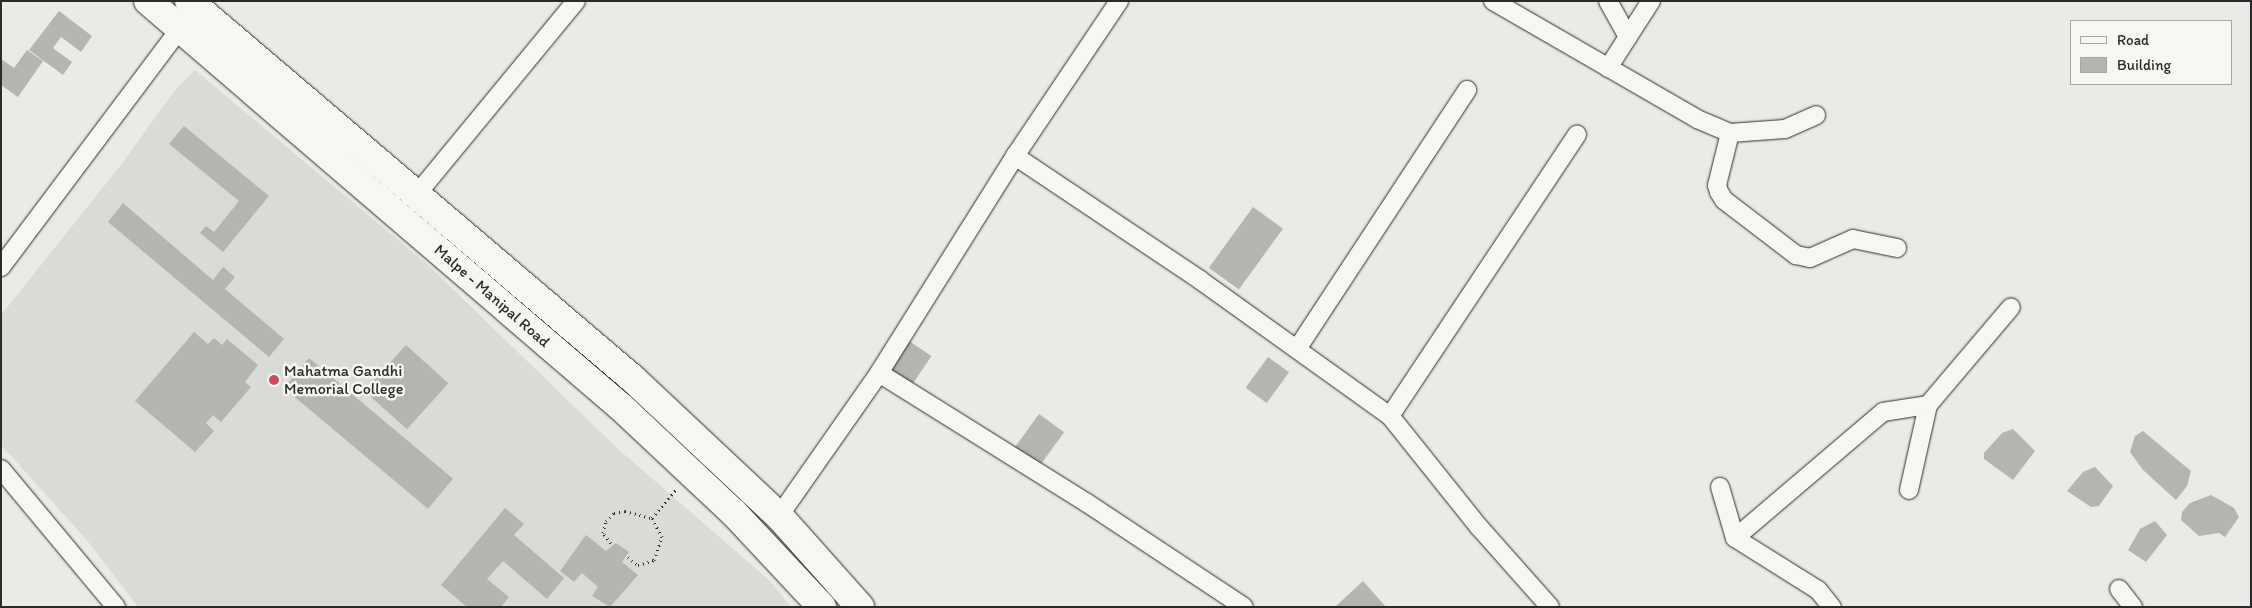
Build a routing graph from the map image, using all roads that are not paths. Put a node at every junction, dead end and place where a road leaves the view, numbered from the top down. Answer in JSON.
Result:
{"nodes":[{"id":1,"x":148,"y":1,"type":"edge"},
{"id":2,"x":189,"y":1,"type":"edge"},
{"id":3,"x":576,"y":1,"type":"edge"},
{"id":4,"x":1119,"y":1,"type":"edge"},
{"id":5,"x":1493,"y":1,"type":"edge"},
{"id":6,"x":1608,"y":1,"type":"edge"},
{"id":7,"x":1651,"y":1,"type":"edge"},
{"id":8,"x":182,"y":27,"type":"junction"},
{"id":9,"x":1628,"y":37,"type":"junction"},
{"id":10,"x":1608,"y":68,"type":"junction"},
{"id":11,"x":1467,"y":90,"type":"dead end"},
{"id":12,"x":1816,"y":115,"type":"dead end"},
{"id":13,"x":1730,"y":133,"type":"junction"},
{"id":14,"x":1577,"y":135,"type":"dead end"},
{"id":15,"x":1014,"y":156,"type":"junction"},
{"id":16,"x":417,"y":194,"type":"junction"},
{"id":17,"x":1897,"y":248,"type":"dead end"},
{"id":18,"x":485,"y":252,"type":"junction"},
{"id":19,"x":1,"y":267,"type":"edge"},
{"id":20,"x":466,"y":273,"type":"junction"},
{"id":21,"x":2011,"y":307,"type":"dead end"},
{"id":22,"x":1297,"y":349,"type":"junction"},
{"id":23,"x":879,"y":373,"type":"junction"},
{"id":24,"x":1928,"y":405,"type":"junction"},
{"id":25,"x":1390,"y":416,"type":"junction"},
{"id":26,"x":1,"y":469,"type":"edge"},
{"id":27,"x":1720,"y":487,"type":"dead end"},
{"id":28,"x":1909,"y":490,"type":"dead end"},
{"id":29,"x":779,"y":516,"type":"junction"},
{"id":30,"x":1735,"y":538,"type":"junction"},
{"id":31,"x":2119,"y":589,"type":"dead end"},
{"id":32,"x":116,"y":607,"type":"edge"},
{"id":33,"x":822,"y":607,"type":"edge"},
{"id":34,"x":860,"y":607,"type":"edge"},
{"id":35,"x":1244,"y":607,"type":"edge"},
{"id":36,"x":1550,"y":607,"type":"edge"},
{"id":37,"x":1832,"y":607,"type":"edge"},
{"id":38,"x":2133,"y":607,"type":"edge"}],
"edges":[{"from":1,"to":8,"type":"highway","name":"Malpe - Manipal Road"},
{"from":2,"to":16,"type":"highway","name":"Malpe - Manipal Road"},
{"from":3,"to":16,"type":"street"},
{"from":4,"to":15,"type":"street"},
{"from":5,"to":10,"type":"street"},
{"from":6,"to":9,"type":"street"},
{"from":7,"to":9,"type":"street"},
{"from":8,"to":19,"type":"street"},
{"from":8,"to":20,"type":"highway","name":"Malpe - Manipal Road"},
{"from":9,"to":10,"type":"street"},
{"from":10,"to":13,"type":"street"},
{"from":11,"to":22,"type":"street"},
{"from":12,"to":13,"type":"street"},
{"from":13,"to":17,"type":"street"},
{"from":14,"to":25,"type":"street"},
{"from":15,"to":22,"type":"street"},
{"from":15,"to":23,"type":"street"},
{"from":16,"to":18,"type":"highway","name":"Malpe - Manipal Road"},
{"from":18,"to":20,"type":"street"},
{"from":18,"to":29,"type":"highway","name":"Malpe - Manipal Road"},
{"from":20,"to":33,"type":"highway","name":"Malpe - Manipal Road"},
{"from":21,"to":24,"type":"street"},
{"from":22,"to":25,"type":"street"},
{"from":23,"to":29,"type":"street"},
{"from":23,"to":35,"type":"street"},
{"from":24,"to":28,"type":"street"},
{"from":24,"to":30,"type":"street"},
{"from":25,"to":36,"type":"street"},
{"from":26,"to":32,"type":"street"},
{"from":27,"to":30,"type":"street"},
{"from":29,"to":34,"type":"highway","name":"Malpe - Manipal Road"},
{"from":30,"to":37,"type":"street"},
{"from":31,"to":38,"type":"street"}]}
